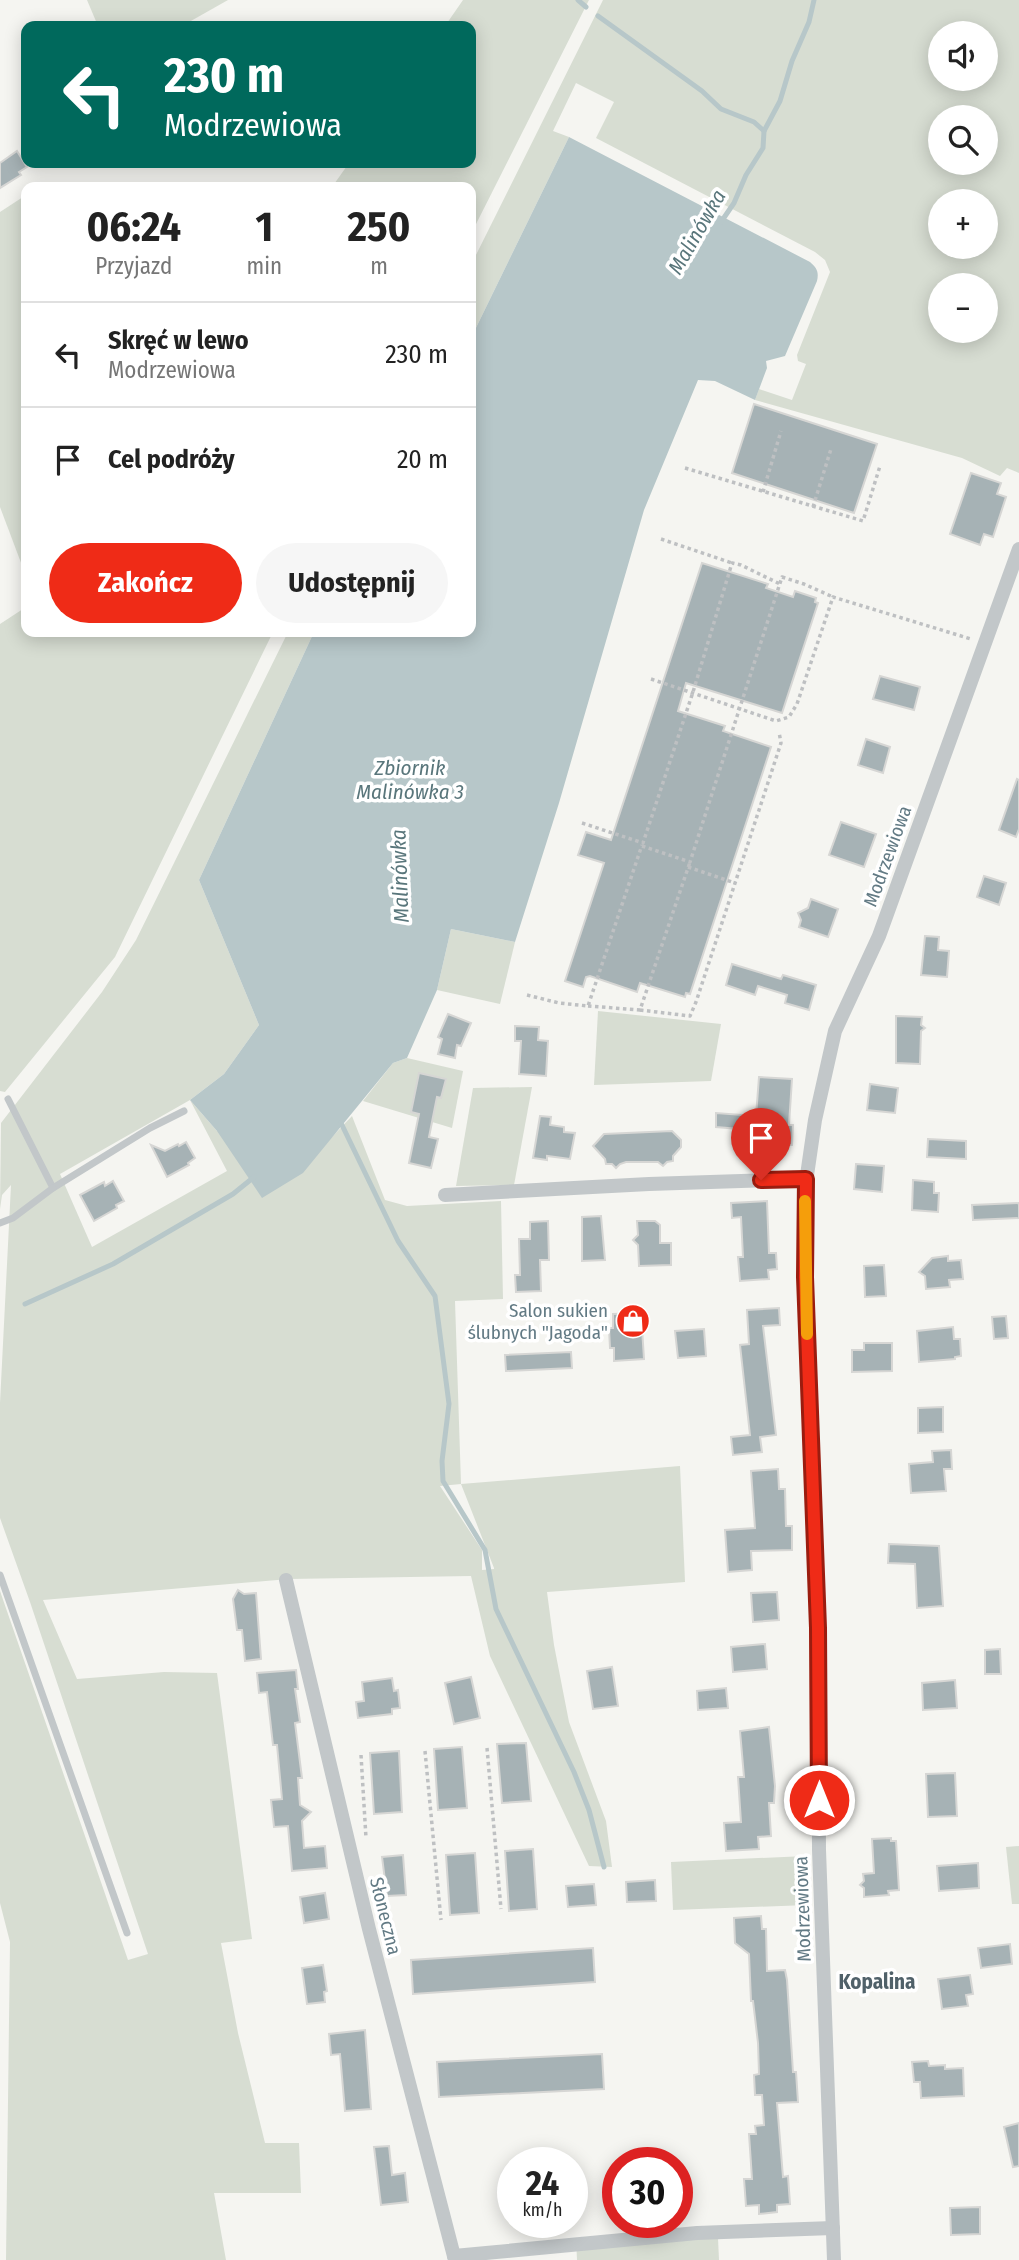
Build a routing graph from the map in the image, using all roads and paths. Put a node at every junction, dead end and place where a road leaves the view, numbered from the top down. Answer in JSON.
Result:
{"nodes":[{"id":1,"x":781,"y":431,"type":"dead end"},
{"id":2,"x":831,"y":449,"type":"dead end"},
{"id":3,"x":880,"y":466,"type":"dead end"},
{"id":4,"x":685,"y":468,"type":"dead end"},
{"id":5,"x":763,"y":492,"type":"junction"},
{"id":6,"x":813,"y":507,"type":"junction"},
{"id":7,"x":661,"y":539,"type":"dead end"},
{"id":8,"x":1019,"y":549,"type":"edge"},
{"id":9,"x":732,"y":563,"type":"junction"},
{"id":10,"x":779,"y":584,"type":"junction"},
{"id":11,"x":833,"y":597,"type":"junction"},
{"id":12,"x":986,"y":644,"type":"junction"},
{"id":13,"x":651,"y":679,"type":"dead end"},
{"id":14,"x":693,"y":692,"type":"junction"},
{"id":15,"x":739,"y":708,"type":"junction"},
{"id":16,"x":779,"y":732,"type":"dead end"},
{"id":17,"x":582,"y":823,"type":"dead end"},
{"id":18,"x":642,"y":845,"type":"junction"},
{"id":19,"x":689,"y":864,"type":"junction"},
{"id":20,"x":735,"y":883,"type":"junction"},
{"id":21,"x":527,"y":995,"type":"dead end"},
{"id":22,"x":588,"y":1006,"type":"junction"},
{"id":23,"x":640,"y":1010,"type":"junction"},
{"id":24,"x":8,"y":1099,"type":"dead end"},
{"id":25,"x":184,"y":1111,"type":"dead end"},
{"id":26,"x":806,"y":1179,"type":"junction"},
{"id":27,"x":53,"y":1188,"type":"junction"},
{"id":28,"x":445,"y":1195,"type":"dead end"},
{"id":29,"x":0,"y":1223,"type":"edge"},
{"id":30,"x":0,"y":1575,"type":"edge"},
{"id":31,"x":286,"y":1580,"type":"dead end"},
{"id":32,"x":487,"y":1748,"type":"dead end"},
{"id":33,"x":425,"y":1751,"type":"dead end"},
{"id":34,"x":361,"y":1755,"type":"dead end"},
{"id":35,"x":366,"y":1838,"type":"dead end"},
{"id":36,"x":501,"y":1909,"type":"dead end"},
{"id":37,"x":441,"y":1920,"type":"dead end"},
{"id":38,"x":127,"y":1933,"type":"dead end"},
{"id":39,"x":833,"y":2228,"type":"junction"},
{"id":40,"x":454,"y":2258,"type":"edge"},
{"id":41,"x":834,"y":2260,"type":"edge"}],
"edges":[{"from":1,"to":5,"type":"path"},
{"from":2,"to":6,"type":"path"},
{"from":3,"to":6,"type":"path"},
{"from":4,"to":5,"type":"path"},
{"from":5,"to":6,"type":"path"},
{"from":7,"to":9,"type":"path"},
{"from":8,"to":12,"type":"street","name":"Modrzewiowa"},
{"from":9,"to":10,"type":"path"},
{"from":9,"to":14,"type":"path"},
{"from":10,"to":11,"type":"path"},
{"from":10,"to":15,"type":"path"},
{"from":11,"to":12,"type":"path"},
{"from":11,"to":15,"type":"path"},
{"from":12,"to":26,"type":"street","name":"Modrzewiowa"},
{"from":13,"to":14,"type":"path"},
{"from":14,"to":15,"type":"path"},
{"from":14,"to":18,"type":"path"},
{"from":15,"to":19,"type":"path"},
{"from":16,"to":20,"type":"path"},
{"from":17,"to":18,"type":"path"},
{"from":18,"to":19,"type":"path"},
{"from":18,"to":22,"type":"path"},
{"from":19,"to":20,"type":"path"},
{"from":19,"to":23,"type":"path"},
{"from":20,"to":23,"type":"path"},
{"from":21,"to":22,"type":"path"},
{"from":22,"to":23,"type":"path"},
{"from":24,"to":27,"type":"lane"},
{"from":25,"to":27,"type":"lane"},
{"from":26,"to":28,"type":"street"},
{"from":26,"to":39,"type":"street","name":"Modrzewiowa"},
{"from":27,"to":29,"type":"lane"},
{"from":30,"to":38,"type":"lane"},
{"from":31,"to":40,"type":"street","name":"Słoneczna"},
{"from":32,"to":36,"type":"path"},
{"from":33,"to":37,"type":"path"},
{"from":34,"to":35,"type":"path"},
{"from":39,"to":40,"type":"street"},
{"from":39,"to":41,"type":"street","name":"Modrzewiowa"}]}
